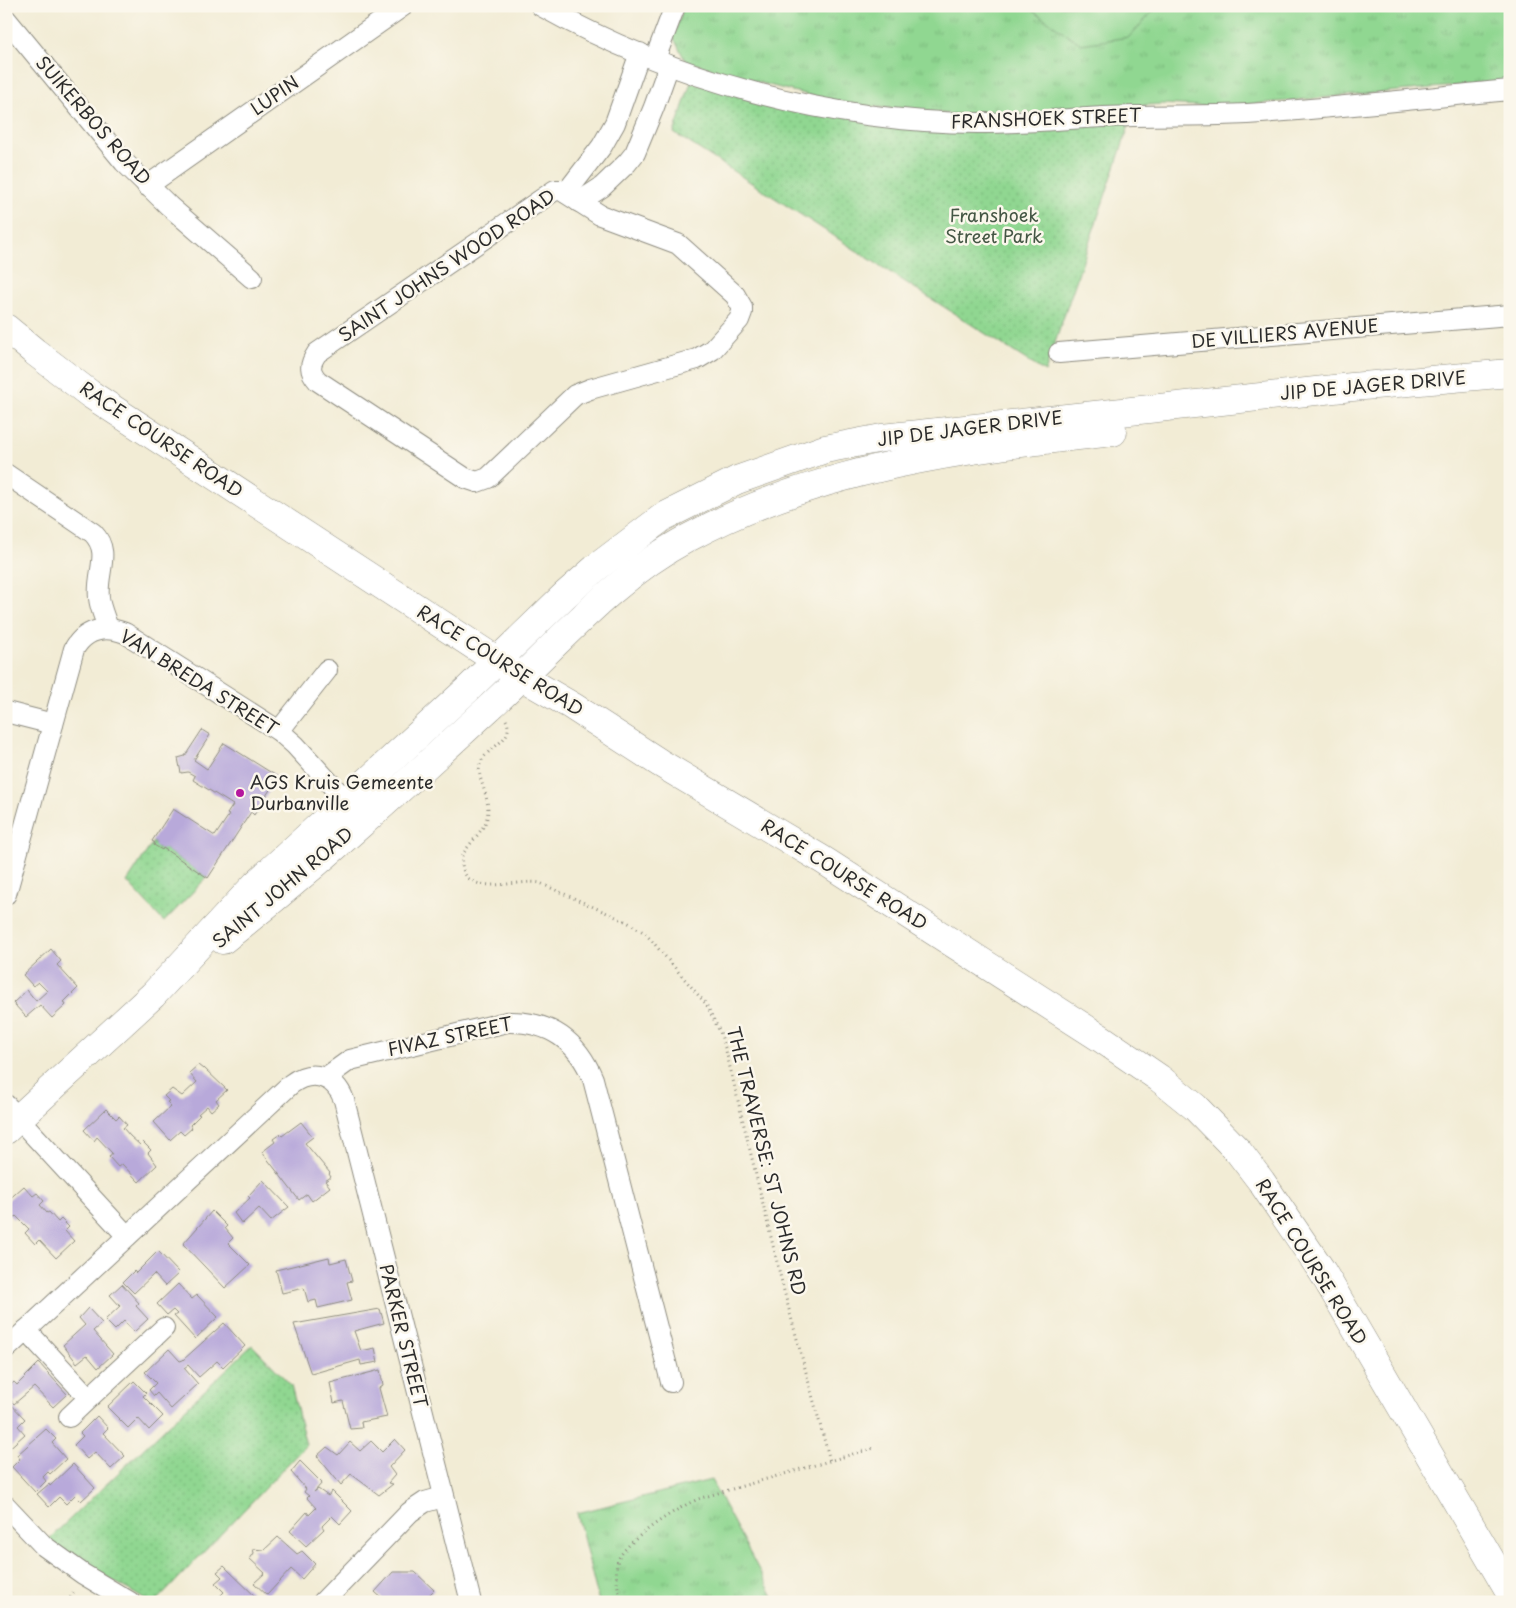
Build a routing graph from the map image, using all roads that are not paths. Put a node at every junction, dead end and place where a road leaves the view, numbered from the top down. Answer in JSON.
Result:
{"nodes":[{"id":1,"x":402,"y":6,"type":"edge"},
{"id":2,"x":541,"y":6,"type":"edge"},
{"id":3,"x":675,"y":6,"type":"edge"},
{"id":4,"x":6,"y":19,"type":"edge"},
{"id":5,"x":655,"y":59,"type":"junction"},
{"id":6,"x":1510,"y":90,"type":"edge"},
{"id":7,"x":147,"y":186,"type":"junction"},
{"id":8,"x":573,"y":197,"type":"junction"},
{"id":9,"x":252,"y":278,"type":"dead end"},
{"id":10,"x":1510,"y":315,"type":"edge"},
{"id":11,"x":6,"y":328,"type":"edge"},
{"id":12,"x":1059,"y":353,"type":"dead end"},
{"id":13,"x":1510,"y":373,"type":"edge"},
{"id":14,"x":1510,"y":386,"type":"edge"},
{"id":15,"x":6,"y":474,"type":"edge"},
{"id":16,"x":108,"y":628,"type":"junction"},
{"id":17,"x":497,"y":661,"type":"junction"},
{"id":18,"x":327,"y":670,"type":"dead end"},
{"id":19,"x":522,"y":676,"type":"junction"},
{"id":20,"x":6,"y":712,"type":"edge"},
{"id":21,"x":53,"y":724,"type":"junction"},
{"id":22,"x":279,"y":731,"type":"junction"},
{"id":23,"x":347,"y":802,"type":"junction"},
{"id":24,"x":6,"y":894,"type":"edge"},
{"id":25,"x":152,"y":995,"type":"junction"},
{"id":26,"x":325,"y":1078,"type":"junction"},
{"id":27,"x":10,"y":1118,"type":"edge"},
{"id":28,"x":127,"y":1236,"type":"junction"},
{"id":29,"x":164,"y":1328,"type":"dead end"},
{"id":30,"x":26,"y":1330,"type":"junction"},
{"id":31,"x":6,"y":1349,"type":"edge"},
{"id":32,"x":671,"y":1382,"type":"dead end"},
{"id":33,"x":89,"y":1398,"type":"junction"},
{"id":34,"x":68,"y":1417,"type":"dead end"},
{"id":35,"x":443,"y":1497,"type":"junction"},
{"id":36,"x":6,"y":1506,"type":"edge"},
{"id":37,"x":1510,"y":1593,"type":"edge"},
{"id":38,"x":130,"y":1602,"type":"edge"},
{"id":39,"x":323,"y":1602,"type":"edge"},
{"id":40,"x":471,"y":1602,"type":"edge"}],
"edges":[{"from":1,"to":7,"type":"street","name":"LUPIN"},
{"from":2,"to":5,"type":"street","name":"FRANSHOEK STREET"},
{"from":3,"to":5,"type":"street"},
{"from":4,"to":7,"type":"street","name":"SUIKERBOS ROAD"},
{"from":5,"to":6,"type":"street","name":"FRANSHOEK STREET"},
{"from":5,"to":8,"type":"street"},
{"from":5,"to":8,"type":"street"},
{"from":7,"to":9,"type":"street","name":"SUIKERBOS ROAD"},
{"from":8,"to":8,"type":"street","name":"SAINT JOHNS WOOD ROAD"},
{"from":10,"to":12,"type":"street","name":"DE VILLIERS AVENUE"},
{"from":11,"to":17,"type":"main road","name":"RACE COURSE ROAD"},
{"from":13,"to":17,"type":"main road","name":"JIP DE JAGER DRIVE"},
{"from":14,"to":19,"type":"main road","name":"JIP DE JAGER DRIVE"},
{"from":15,"to":16,"type":"street"},
{"from":16,"to":21,"type":"street","name":"VAN BREDA STREET"},
{"from":16,"to":22,"type":"street","name":"VAN BREDA STREET"},
{"from":17,"to":19,"type":"main road","name":"RACE COURSE ROAD"},
{"from":17,"to":23,"type":"main road","name":"SAINT JOHN ROAD"},
{"from":18,"to":22,"type":"street"},
{"from":19,"to":25,"type":"main road","name":"SAINT JOHN ROAD"},
{"from":19,"to":37,"type":"main road","name":"RACE COURSE ROAD"},
{"from":20,"to":21,"type":"street"},
{"from":21,"to":24,"type":"street","name":"VAN BREDA STREET"},
{"from":22,"to":23,"type":"street","name":"VAN BREDA STREET"},
{"from":23,"to":25,"type":"main road","name":"SAINT JOHN ROAD"},
{"from":25,"to":27,"type":"main road","name":"SAINT JOHN ROAD"},
{"from":26,"to":28,"type":"street"},
{"from":26,"to":32,"type":"street","name":"FIVAZ STREET"},
{"from":26,"to":35,"type":"street","name":"PARKER STREET"},
{"from":27,"to":28,"type":"street"},
{"from":28,"to":30,"type":"street"},
{"from":29,"to":33,"type":"street"},
{"from":30,"to":31,"type":"street"},
{"from":30,"to":33,"type":"street"},
{"from":33,"to":34,"type":"street"},
{"from":35,"to":39,"type":"street"},
{"from":35,"to":40,"type":"street","name":"PARKER STREET"},
{"from":36,"to":38,"type":"street"}]}
